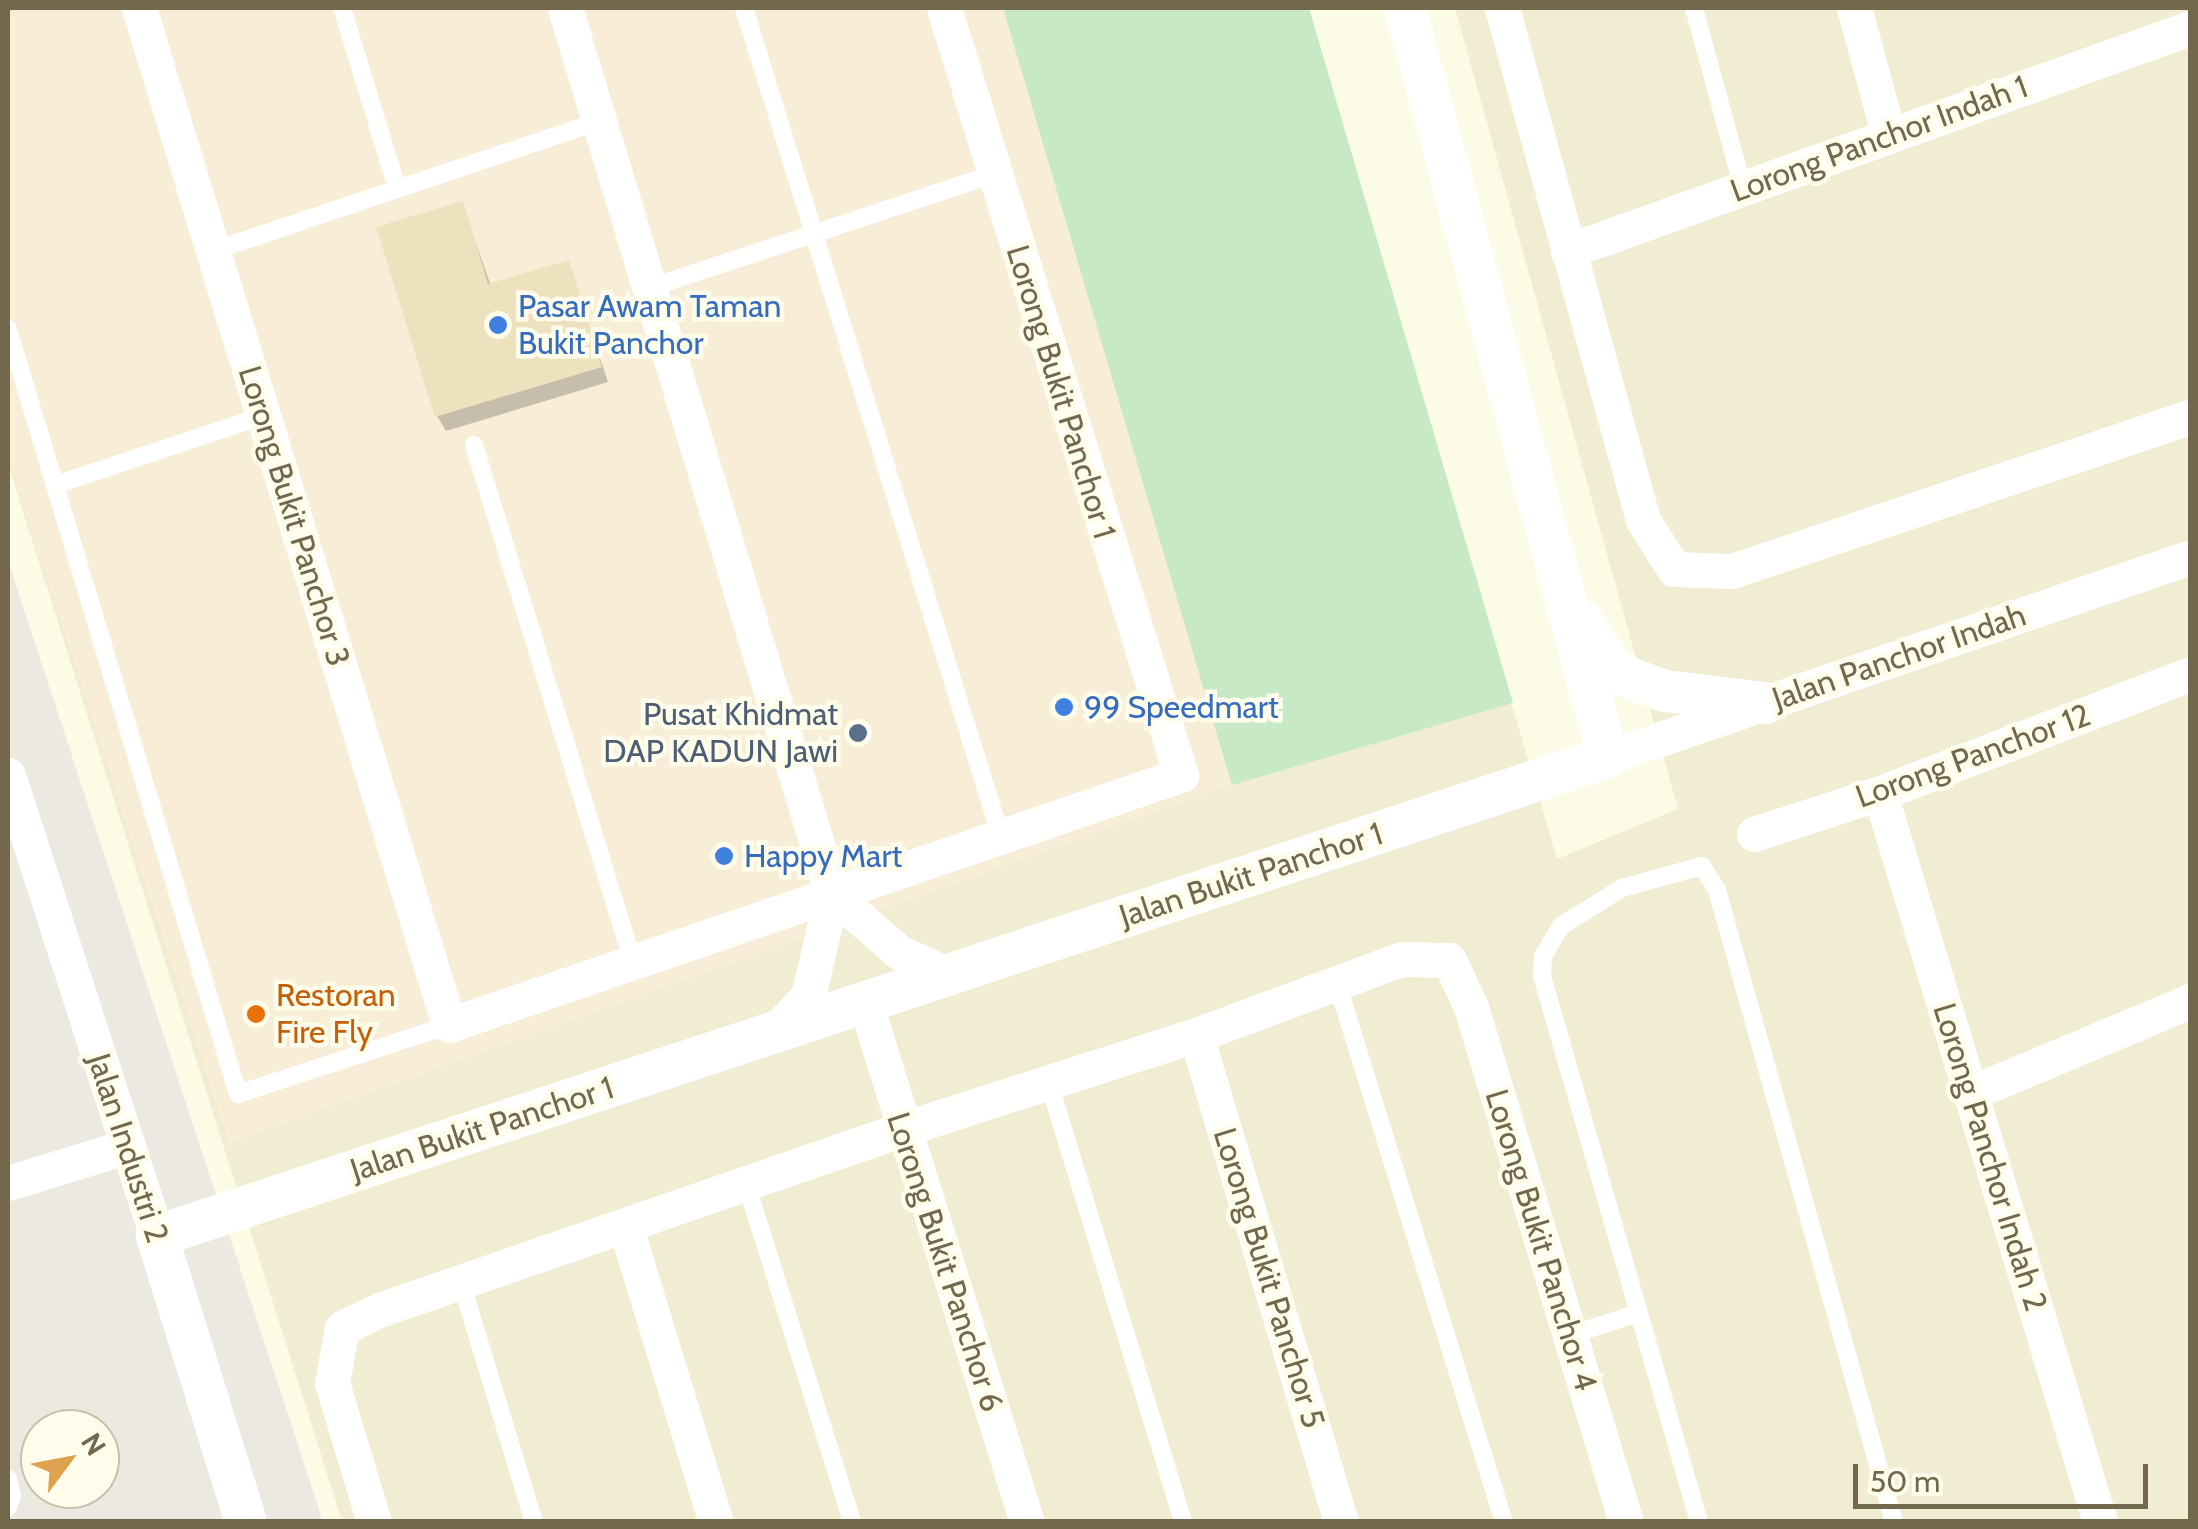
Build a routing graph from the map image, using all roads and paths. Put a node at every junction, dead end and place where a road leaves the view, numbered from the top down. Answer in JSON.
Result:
{"nodes":[{"id":1,"x":138,"y":8,"type":"edge"},
{"id":2,"x":342,"y":8,"type":"edge"},
{"id":3,"x":564,"y":8,"type":"edge"},
{"id":4,"x":744,"y":8,"type":"edge"},
{"id":5,"x":944,"y":8,"type":"edge"},
{"id":6,"x":1404,"y":8,"type":"edge"},
{"id":7,"x":1502,"y":8,"type":"edge"},
{"id":8,"x":1694,"y":8,"type":"edge"},
{"id":9,"x":1854,"y":8,"type":"edge"},
{"id":10,"x":2190,"y":28,"type":"edge"},
{"id":11,"x":599,"y":121,"type":"junction"},
{"id":12,"x":1889,"y":136,"type":"junction"},
{"id":13,"x":993,"y":174,"type":"junction"},
{"id":14,"x":397,"y":188,"type":"junction"},
{"id":15,"x":1742,"y":188,"type":"junction"},
{"id":16,"x":814,"y":233,"type":"junction"},
{"id":17,"x":212,"y":250,"type":"junction"},
{"id":18,"x":1568,"y":251,"type":"junction"},
{"id":19,"x":649,"y":288,"type":"junction"},
{"id":20,"x":8,"y":329,"type":"edge"},
{"id":21,"x":263,"y":416,"type":"junction"},
{"id":22,"x":2190,"y":417,"type":"edge"},
{"id":23,"x":474,"y":445,"type":"dead end"},
{"id":24,"x":54,"y":485,"type":"junction"},
{"id":25,"x":2190,"y":557,"type":"edge"},
{"id":26,"x":1562,"y":586,"type":"junction"},
{"id":27,"x":2190,"y":674,"type":"edge"},
{"id":28,"x":1766,"y":703,"type":"junction"},
{"id":29,"x":1608,"y":758,"type":"junction"},
{"id":30,"x":8,"y":775,"type":"edge"},
{"id":31,"x":1880,"y":792,"type":"junction"},
{"id":32,"x":1754,"y":834,"type":"dead end"},
{"id":33,"x":1001,"y":836,"type":"junction"},
{"id":34,"x":832,"y":894,"type":"junction"},
{"id":35,"x":633,"y":962,"type":"junction"},
{"id":36,"x":948,"y":975,"type":"junction"},
{"id":37,"x":1337,"y":983,"type":"junction"},
{"id":38,"x":2190,"y":1001,"type":"edge"},
{"id":39,"x":865,"y":1002,"type":"junction"},
{"id":40,"x":449,"y":1026,"type":"junction"},
{"id":41,"x":774,"y":1033,"type":"junction"},
{"id":42,"x":1196,"y":1035,"type":"junction"},
{"id":43,"x":1048,"y":1083,"type":"junction"},
{"id":44,"x":1971,"y":1093,"type":"junction"},
{"id":45,"x":903,"y":1130,"type":"junction"},
{"id":46,"x":128,"y":1146,"type":"junction"},
{"id":47,"x":8,"y":1183,"type":"edge"},
{"id":48,"x":746,"y":1184,"type":"junction"},
{"id":49,"x":625,"y":1225,"type":"junction"},
{"id":50,"x":157,"y":1236,"type":"junction"},
{"id":51,"x":461,"y":1282,"type":"junction"},
{"id":52,"x":1636,"y":1314,"type":"junction"},
{"id":53,"x":1570,"y":1335,"type":"junction"},
{"id":54,"x":8,"y":1479,"type":"edge"},
{"id":55,"x":8,"y":1506,"type":"edge"},
{"id":56,"x":246,"y":1522,"type":"edge"},
{"id":57,"x":374,"y":1522,"type":"edge"},
{"id":58,"x":534,"y":1522,"type":"edge"},
{"id":59,"x":716,"y":1522,"type":"edge"},
{"id":60,"x":852,"y":1522,"type":"edge"},
{"id":61,"x":1028,"y":1522,"type":"edge"},
{"id":62,"x":1183,"y":1522,"type":"edge"},
{"id":63,"x":1340,"y":1522,"type":"edge"},
{"id":64,"x":1504,"y":1522,"type":"edge"},
{"id":65,"x":1626,"y":1522,"type":"edge"},
{"id":66,"x":1699,"y":1522,"type":"edge"},
{"id":67,"x":1894,"y":1522,"type":"edge"},
{"id":68,"x":2100,"y":1522,"type":"edge"}],
"edges":[{"from":1,"to":17,"type":"street","name":"Lorong Bukit Panchor 3"},
{"from":2,"to":14,"type":"lane"},
{"from":3,"to":11,"type":"street"},
{"from":4,"to":16,"type":"lane"},
{"from":5,"to":13,"type":"street","name":"Lorong Bukit Panchor 1"},
{"from":6,"to":26,"type":"street"},
{"from":7,"to":18,"type":"street"},
{"from":8,"to":15,"type":"lane"},
{"from":9,"to":12,"type":"street"},
{"from":10,"to":12,"type":"street","name":"Lorong Panchor Indah 1"},
{"from":11,"to":14,"type":"lane"},
{"from":11,"to":19,"type":"street"},
{"from":12,"to":15,"type":"street","name":"Lorong Panchor Indah 1"},
{"from":13,"to":16,"type":"lane"},
{"from":13,"to":33,"type":"street","name":"Lorong Bukit Panchor 1"},
{"from":14,"to":17,"type":"lane"},
{"from":15,"to":18,"type":"street","name":"Lorong Panchor Indah 1"},
{"from":16,"to":19,"type":"lane"},
{"from":16,"to":33,"type":"lane"},
{"from":17,"to":21,"type":"street","name":"Lorong Bukit Panchor 3"},
{"from":18,"to":22,"type":"street"},
{"from":19,"to":34,"type":"street"},
{"from":20,"to":24,"type":"lane"},
{"from":21,"to":24,"type":"lane"},
{"from":21,"to":40,"type":"street","name":"Lorong Bukit Panchor 3"},
{"from":23,"to":35,"type":"lane"},
{"from":24,"to":40,"type":"lane"},
{"from":25,"to":28,"type":"street","name":"Jalan Panchor Indah"},
{"from":26,"to":28,"type":"street"},
{"from":26,"to":29,"type":"street"},
{"from":27,"to":31,"type":"street","name":"Lorong Panchor 12"},
{"from":28,"to":29,"type":"street","name":"Jalan Panchor Indah"},
{"from":29,"to":36,"type":"street","name":"Jalan Bukit Panchor 1"},
{"from":30,"to":46,"type":"street","name":"Jalan Industri 2"},
{"from":31,"to":32,"type":"street","name":"Lorong Panchor 12"},
{"from":31,"to":44,"type":"street","name":"Lorong Panchor Indah 2"},
{"from":33,"to":34,"type":"street"},
{"from":34,"to":35,"type":"street"},
{"from":34,"to":36,"type":"street"},
{"from":34,"to":41,"type":"street"},
{"from":35,"to":40,"type":"street"},
{"from":36,"to":39,"type":"street","name":"Jalan Bukit Panchor 1"},
{"from":37,"to":42,"type":"street"},
{"from":37,"to":53,"type":"street","name":"Lorong Bukit Panchor 4"},
{"from":37,"to":64,"type":"lane"},
{"from":38,"to":44,"type":"street"},
{"from":39,"to":41,"type":"street","name":"Jalan Bukit Panchor 1"},
{"from":39,"to":45,"type":"street","name":"Lorong Bukit Panchor 6"},
{"from":41,"to":50,"type":"street","name":"Jalan Bukit Panchor 1"},
{"from":42,"to":43,"type":"street"},
{"from":42,"to":63,"type":"street","name":"Lorong Bukit Panchor 5"},
{"from":43,"to":45,"type":"street"},
{"from":43,"to":62,"type":"lane"},
{"from":44,"to":68,"type":"street","name":"Lorong Panchor Indah 2"},
{"from":45,"to":48,"type":"street"},
{"from":45,"to":61,"type":"street","name":"Lorong Bukit Panchor 6"},
{"from":46,"to":47,"type":"street"},
{"from":46,"to":50,"type":"street","name":"Jalan Industri 2"},
{"from":48,"to":49,"type":"street"},
{"from":48,"to":60,"type":"lane"},
{"from":49,"to":51,"type":"street"},
{"from":49,"to":59,"type":"street"},
{"from":50,"to":56,"type":"street","name":"Jalan Industri 2"},
{"from":51,"to":57,"type":"street"},
{"from":51,"to":58,"type":"lane"},
{"from":52,"to":53,"type":"lane"},
{"from":52,"to":66,"type":"lane"},
{"from":52,"to":67,"type":"lane"},
{"from":53,"to":65,"type":"street","name":"Lorong Bukit Panchor 4"},
{"from":54,"to":55,"type":"lane"}]}
